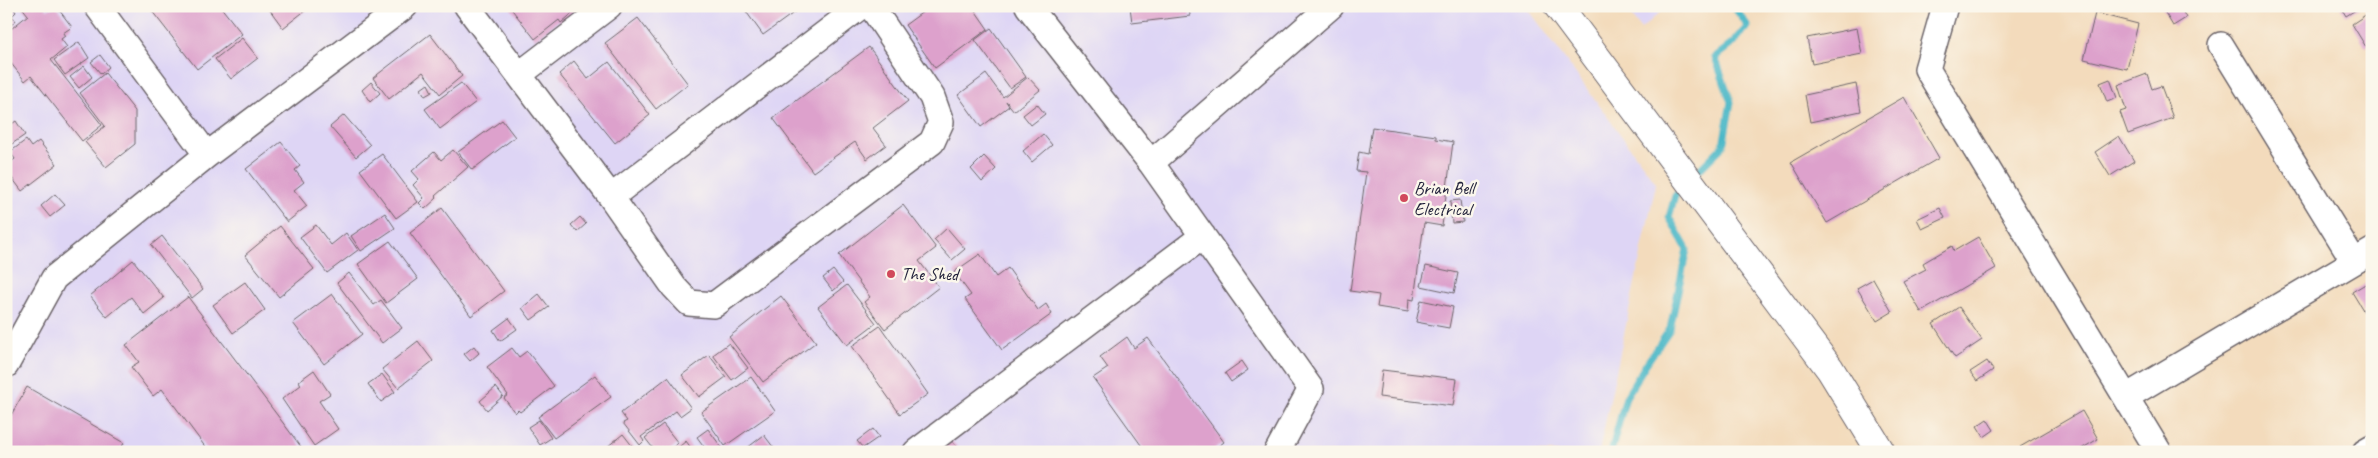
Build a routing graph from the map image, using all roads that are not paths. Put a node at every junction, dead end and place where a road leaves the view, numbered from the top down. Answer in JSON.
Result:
{"nodes":[{"id":1,"x":98,"y":6,"type":"edge"},
{"id":2,"x":405,"y":6,"type":"edge"},
{"id":3,"x":467,"y":6,"type":"edge"},
{"id":4,"x":609,"y":6,"type":"edge"},
{"id":5,"x":861,"y":6,"type":"edge"},
{"id":6,"x":871,"y":6,"type":"edge"},
{"id":7,"x":1028,"y":6,"type":"edge"},
{"id":8,"x":1331,"y":6,"type":"edge"},
{"id":9,"x":1558,"y":6,"type":"edge"},
{"id":10,"x":1945,"y":6,"type":"edge"},
{"id":11,"x":2221,"y":45,"type":"dead end"},
{"id":12,"x":520,"y":74,"type":"junction"},
{"id":13,"x":207,"y":155,"type":"junction"},
{"id":14,"x":1151,"y":163,"type":"junction"},
{"id":15,"x":611,"y":197,"type":"junction"},
{"id":16,"x":1204,"y":236,"type":"junction"},
{"id":17,"x":2363,"y":256,"type":"edge"},
{"id":18,"x":6,"y":365,"type":"edge"},
{"id":19,"x":2126,"y":397,"type":"junction"},
{"id":20,"x":2372,"y":448,"type":"edge"},
{"id":21,"x":916,"y":452,"type":"edge"},
{"id":22,"x":1277,"y":452,"type":"edge"},
{"id":23,"x":1881,"y":452,"type":"edge"},
{"id":24,"x":2160,"y":452,"type":"edge"},
{"id":25,"x":2365,"y":452,"type":"edge"}],
"edges":[{"from":1,"to":13,"type":"street"},
{"from":2,"to":13,"type":"street"},
{"from":3,"to":12,"type":"street"},
{"from":4,"to":12,"type":"street"},
{"from":5,"to":15,"type":"street"},
{"from":6,"to":15,"type":"street"},
{"from":7,"to":14,"type":"street"},
{"from":8,"to":14,"type":"street"},
{"from":9,"to":23,"type":"main road"},
{"from":10,"to":19,"type":"street"},
{"from":11,"to":17,"type":"street"},
{"from":12,"to":15,"type":"street"},
{"from":13,"to":18,"type":"street"},
{"from":14,"to":16,"type":"street"},
{"from":16,"to":21,"type":"street"},
{"from":16,"to":22,"type":"street"},
{"from":17,"to":19,"type":"street"},
{"from":19,"to":24,"type":"street"},
{"from":20,"to":25,"type":"street"}]}
